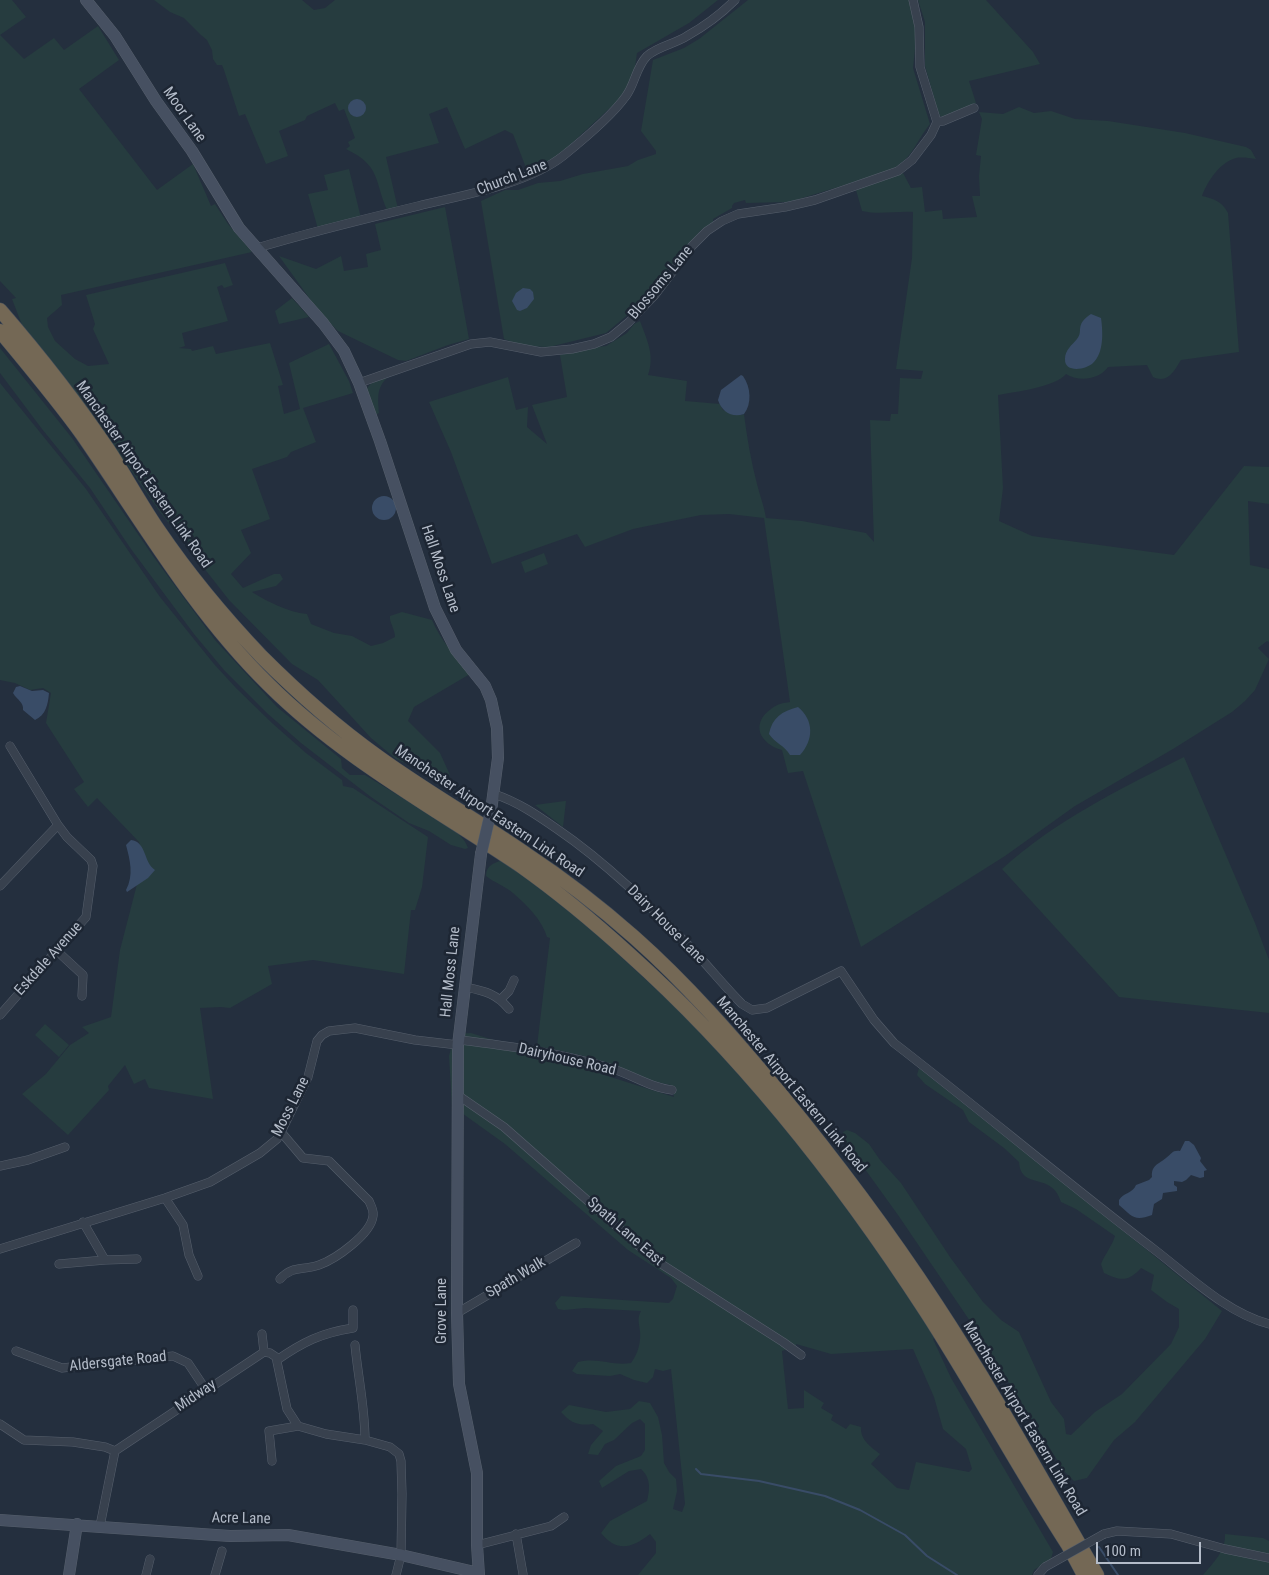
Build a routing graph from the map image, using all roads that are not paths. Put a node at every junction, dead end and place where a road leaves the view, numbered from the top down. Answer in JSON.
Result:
{"nodes":[{"id":1,"x":86,"y":0,"type":"edge"},
{"id":2,"x":736,"y":0,"type":"edge"},
{"id":3,"x":913,"y":0,"type":"edge"},
{"id":4,"x":974,"y":108,"type":"dead end"},
{"id":5,"x":937,"y":122,"type":"junction"},
{"id":6,"x":257,"y":248,"type":"junction"},
{"id":7,"x":0,"y":310,"type":"edge"},
{"id":8,"x":0,"y":331,"type":"edge"},
{"id":9,"x":359,"y":382,"type":"junction"},
{"id":10,"x":10,"y":746,"type":"dead end"},
{"id":11,"x":494,"y":794,"type":"junction"},
{"id":12,"x":58,"y":825,"type":"junction"},
{"id":13,"x":0,"y":886,"type":"edge"},
{"id":14,"x":57,"y":951,"type":"junction"},
{"id":15,"x":514,"y":980,"type":"dead end"},
{"id":16,"x":465,"y":987,"type":"junction"},
{"id":17,"x":82,"y":996,"type":"dead end"},
{"id":18,"x":501,"y":999,"type":"junction"},
{"id":19,"x":508,"y":1009,"type":"dead end"},
{"id":20,"x":0,"y":1015,"type":"edge"},
{"id":21,"x":459,"y":1043,"type":"junction"},
{"id":22,"x":672,"y":1090,"type":"dead end"},
{"id":23,"x":459,"y":1096,"type":"junction"},
{"id":24,"x":281,"y":1132,"type":"junction"},
{"id":25,"x":65,"y":1147,"type":"dead end"},
{"id":26,"x":0,"y":1166,"type":"edge"},
{"id":27,"x":165,"y":1198,"type":"junction"},
{"id":28,"x":83,"y":1222,"type":"junction"},
{"id":29,"x":576,"y":1243,"type":"dead end"},
{"id":30,"x":0,"y":1249,"type":"edge"},
{"id":31,"x":137,"y":1259,"type":"dead end"},
{"id":32,"x":105,"y":1260,"type":"junction"},
{"id":33,"x":59,"y":1264,"type":"dead end"},
{"id":34,"x":279,"y":1267,"type":"dead end"},
{"id":35,"x":198,"y":1276,"type":"dead end"},
{"id":36,"x":353,"y":1310,"type":"dead end"},
{"id":37,"x":457,"y":1312,"type":"junction"},
{"id":38,"x":1269,"y":1324,"type":"edge"},
{"id":39,"x":262,"y":1334,"type":"dead end"},
{"id":40,"x":355,"y":1346,"type":"dead end"},
{"id":41,"x":16,"y":1351,"type":"dead end"},
{"id":42,"x":264,"y":1352,"type":"junction"},
{"id":43,"x":800,"y":1355,"type":"dead end"},
{"id":44,"x":277,"y":1360,"type":"junction"},
{"id":45,"x":206,"y":1390,"type":"junction"},
{"id":46,"x":0,"y":1424,"type":"edge"},
{"id":47,"x":298,"y":1426,"type":"junction"},
{"id":48,"x":365,"y":1440,"type":"junction"},
{"id":49,"x":114,"y":1451,"type":"junction"},
{"id":50,"x":272,"y":1461,"type":"dead end"},
{"id":51,"x":1048,"y":1514,"type":"junction"},
{"id":52,"x":564,"y":1517,"type":"dead end"},
{"id":53,"x":0,"y":1520,"type":"edge"},
{"id":54,"x":77,"y":1524,"type":"junction"},
{"id":55,"x":100,"y":1526,"type":"junction"},
{"id":56,"x":516,"y":1534,"type":"junction"},
{"id":57,"x":477,"y":1545,"type":"junction"},
{"id":58,"x":222,"y":1551,"type":"dead end"},
{"id":59,"x":401,"y":1555,"type":"junction"},
{"id":60,"x":1269,"y":1558,"type":"edge"},
{"id":61,"x":150,"y":1559,"type":"dead end"},
{"id":62,"x":479,"y":1574,"type":"edge"},
{"id":63,"x":523,"y":1574,"type":"dead end"},
{"id":64,"x":69,"y":1575,"type":"edge"},
{"id":65,"x":146,"y":1575,"type":"edge"},
{"id":66,"x":215,"y":1575,"type":"edge"},
{"id":67,"x":396,"y":1575,"type":"edge"},
{"id":68,"x":1038,"y":1575,"type":"edge"},
{"id":69,"x":1076,"y":1575,"type":"edge"},
{"id":70,"x":1084,"y":1575,"type":"edge"},
{"id":71,"x":1097,"y":1575,"type":"edge"}],
"edges":[{"from":1,"to":6,"type":"street","name":"Moor Lane"},
{"from":2,"to":6,"type":"street","name":"Church Lane"},
{"from":3,"to":5,"type":"street"},
{"from":4,"to":5,"type":"street"},
{"from":5,"to":9,"type":"street","name":"Blossoms Lane"},
{"from":6,"to":9,"type":"street","name":"Hall Moss Lane"},
{"from":7,"to":71,"type":"highway","name":"Manchester Airport Eastern Link Road"},
{"from":8,"to":51,"type":"highway","name":"Manchester Airport Eastern Link Road"},
{"from":9,"to":11,"type":"street","name":"Hall Moss Lane"},
{"from":10,"to":12,"type":"street","name":"Eskdale Avenue"},
{"from":11,"to":16,"type":"street","name":"Hall Moss Lane","bridge":true},
{"from":11,"to":38,"type":"street","name":"Dairy House Lane"},
{"from":12,"to":13,"type":"street"},
{"from":12,"to":14,"type":"street","name":"Eskdale Avenue"},
{"from":14,"to":17,"type":"street"},
{"from":14,"to":20,"type":"street","name":"Eskdale Avenue"},
{"from":15,"to":18,"type":"street"},
{"from":16,"to":18,"type":"street"},
{"from":16,"to":21,"type":"street","name":"Hall Moss Lane"},
{"from":18,"to":19,"type":"street"},
{"from":21,"to":22,"type":"street","name":"Dairyhouse Road"},
{"from":21,"to":23,"type":"street","name":"Grove Lane"},
{"from":21,"to":24,"type":"street","name":"Moss Lane"},
{"from":23,"to":37,"type":"street","name":"Grove Lane"},
{"from":23,"to":43,"type":"street","name":"Spath Lane East"},
{"from":24,"to":27,"type":"street","name":"Moss Lane"},
{"from":24,"to":34,"type":"street"},
{"from":25,"to":26,"type":"street"},
{"from":27,"to":28,"type":"street","name":"Moss Lane"},
{"from":27,"to":35,"type":"street"},
{"from":28,"to":30,"type":"street","name":"Moss Lane"},
{"from":28,"to":32,"type":"street"},
{"from":29,"to":37,"type":"street","name":"Spath Walk"},
{"from":31,"to":32,"type":"street"},
{"from":32,"to":33,"type":"street"},
{"from":36,"to":44,"type":"street"},
{"from":37,"to":57,"type":"street","name":"Grove Lane"},
{"from":39,"to":42,"type":"street"},
{"from":40,"to":48,"type":"street"},
{"from":41,"to":45,"type":"street","name":"Aldersgate Road"},
{"from":42,"to":44,"type":"street"},
{"from":42,"to":45,"type":"street","name":"Midway"},
{"from":44,"to":47,"type":"street"},
{"from":45,"to":49,"type":"street","name":"Midway"},
{"from":46,"to":49,"type":"street"},
{"from":47,"to":48,"type":"street"},
{"from":47,"to":50,"type":"street"},
{"from":48,"to":59,"type":"street"},
{"from":49,"to":55,"type":"street"},
{"from":51,"to":69,"type":"highway"},
{"from":51,"to":70,"type":"highway","name":"Manchester Airport Eastern Link Road"},
{"from":52,"to":56,"type":"street"},
{"from":53,"to":54,"type":"street","name":"Acre Lane"},
{"from":54,"to":55,"type":"street","name":"Acre Lane"},
{"from":54,"to":64,"type":"street"},
{"from":55,"to":59,"type":"street","name":"Acre Lane"},
{"from":56,"to":57,"type":"street"},
{"from":56,"to":63,"type":"street"},
{"from":57,"to":62,"type":"street","name":"Grove Lane"},
{"from":58,"to":66,"type":"street"},
{"from":59,"to":62,"type":"street","name":"Acre Lane"},
{"from":59,"to":67,"type":"street"},
{"from":60,"to":68,"type":"street","bridge":true},
{"from":61,"to":65,"type":"street"}]}
